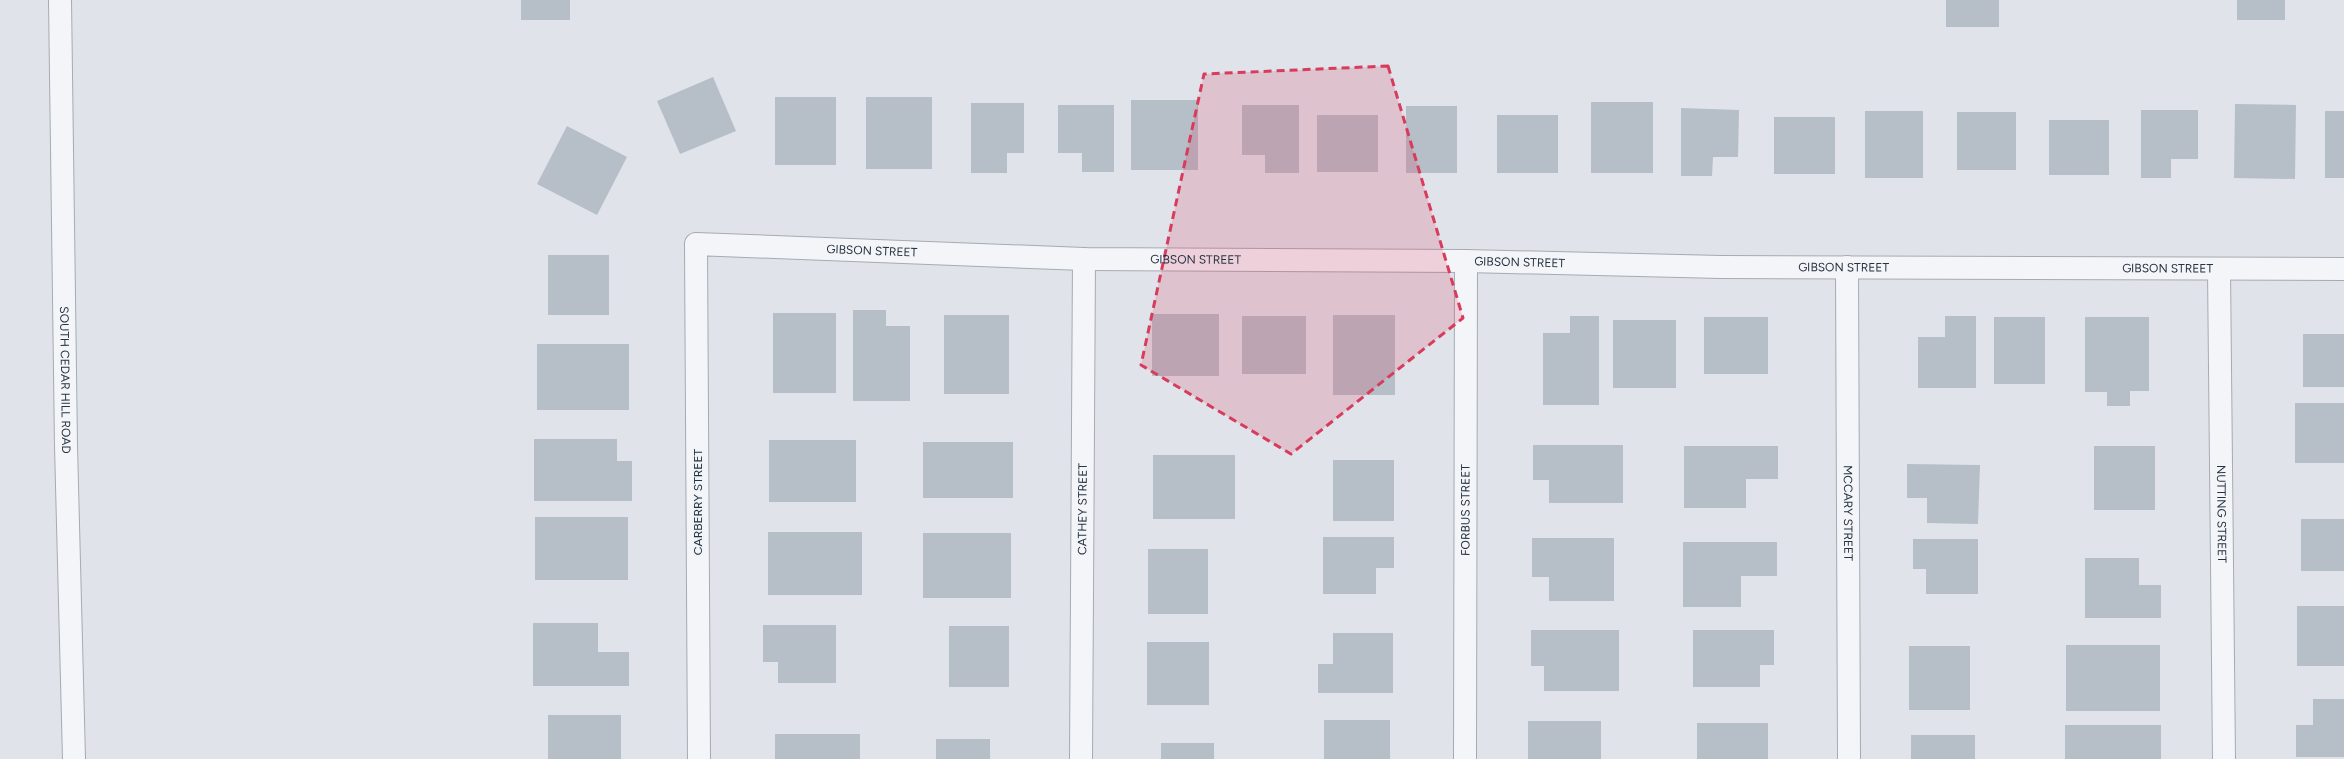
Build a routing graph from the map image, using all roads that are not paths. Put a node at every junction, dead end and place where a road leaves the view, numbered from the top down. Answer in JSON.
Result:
{"nodes":[{"id":1,"x":60,"y":0,"type":"edge"},
{"id":2,"x":696,"y":244,"type":"joint"},
{"id":3,"x":1084,"y":259,"type":"junction"},
{"id":4,"x":1466,"y":261,"type":"junction"},
{"id":5,"x":1847,"y":267,"type":"junction"},
{"id":6,"x":2218,"y":269,"type":"junction"},
{"id":7,"x":2344,"y":269,"type":"edge"},
{"id":8,"x":74,"y":759,"type":"edge"},
{"id":9,"x":699,"y":759,"type":"edge"},
{"id":10,"x":1081,"y":759,"type":"edge"},
{"id":11,"x":1466,"y":759,"type":"edge"},
{"id":12,"x":1849,"y":759,"type":"edge"},
{"id":13,"x":2224,"y":759,"type":"edge"}],
"edges":[{"from":1,"to":8,"type":"street","name":"SOUTH CEDAR HILL ROAD"},
{"from":2,"to":3,"type":"street","name":"GIBSON STREET"},
{"from":2,"to":9,"type":"street","name":"CARBERRY STREET"},
{"from":3,"to":4,"type":"street","name":"GIBSON STREET"},
{"from":3,"to":10,"type":"street","name":"CATHEY STREET"},
{"from":4,"to":5,"type":"street","name":"GIBSON STREET"},
{"from":4,"to":11,"type":"street","name":"FORBUS STREET"},
{"from":5,"to":6,"type":"street","name":"GIBSON STREET"},
{"from":5,"to":12,"type":"street","name":"MCCARY STREET"},
{"from":6,"to":7,"type":"street","name":"GIBSON STREET"},
{"from":6,"to":13,"type":"street","name":"NUTTING STREET"}]}
